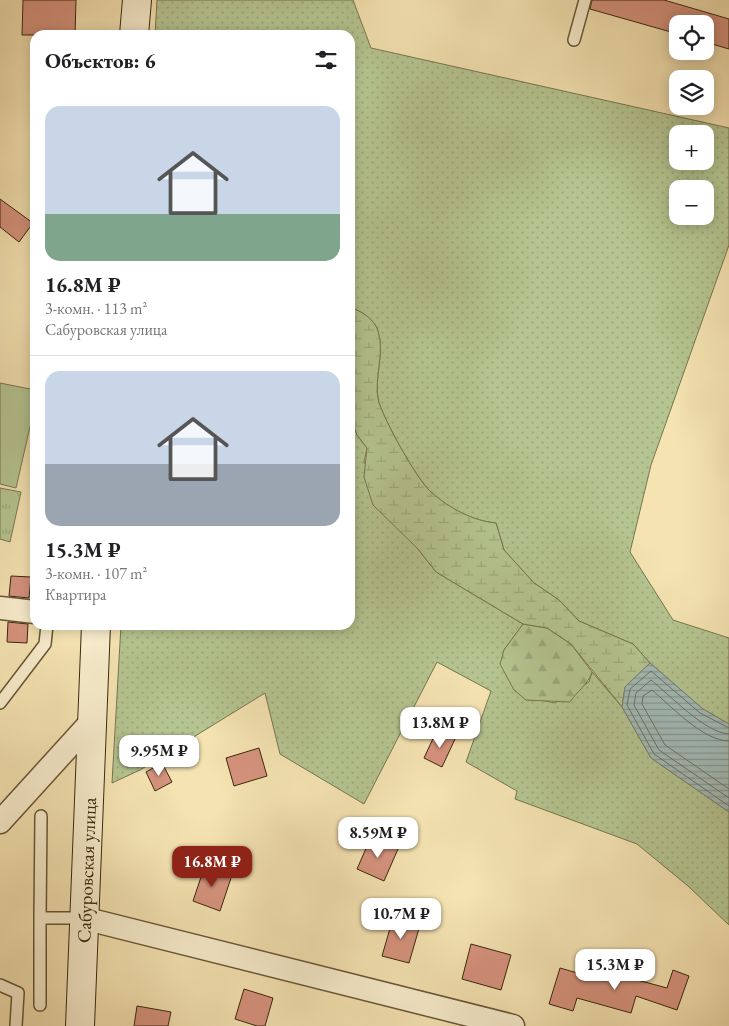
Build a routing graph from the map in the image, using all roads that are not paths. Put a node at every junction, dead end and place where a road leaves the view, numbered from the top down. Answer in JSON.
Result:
{"nodes":[{"id":1,"x":137,"y":0,"type":"edge"},
{"id":2,"x":585,"y":0,"type":"edge"},
{"id":3,"x":134,"y":30,"type":"edge"},
{"id":4,"x":574,"y":40,"type":"dead end"},
{"id":5,"x":0,"y":608,"type":"edge"},
{"id":6,"x":30,"y":611,"type":"edge"},
{"id":7,"x":46,"y":630,"type":"edge"},
{"id":8,"x":96,"y":630,"type":"edge"},
{"id":9,"x":0,"y":703,"type":"edge"},
{"id":10,"x":91,"y":722,"type":"junction"},
{"id":11,"x":41,"y":816,"type":"dead end"},
{"id":12,"x":0,"y":822,"type":"edge"},
{"id":13,"x":40,"y":918,"type":"junction"},
{"id":14,"x":83,"y":918,"type":"junction"},
{"id":15,"x":0,"y":985,"type":"edge"},
{"id":16,"x":40,"y":1005,"type":"dead end"},
{"id":17,"x":16,"y":1026,"type":"edge"},
{"id":18,"x":80,"y":1026,"type":"edge"},
{"id":19,"x":513,"y":1026,"type":"edge"}],
"edges":[{"from":1,"to":3,"type":"street"},
{"from":2,"to":4,"type":"lane"},
{"from":5,"to":6,"type":"street"},
{"from":7,"to":9,"type":"lane"},
{"from":8,"to":10,"type":"street","name":"Сабуровская улица"},
{"from":10,"to":12,"type":"street"},
{"from":10,"to":14,"type":"street","name":"Сабуровская улица"},
{"from":11,"to":13,"type":"lane"},
{"from":13,"to":14,"type":"lane"},
{"from":13,"to":16,"type":"lane"},
{"from":14,"to":18,"type":"street","name":"Сабуровская улица"},
{"from":14,"to":19,"type":"street"},
{"from":15,"to":17,"type":"lane"}]}
